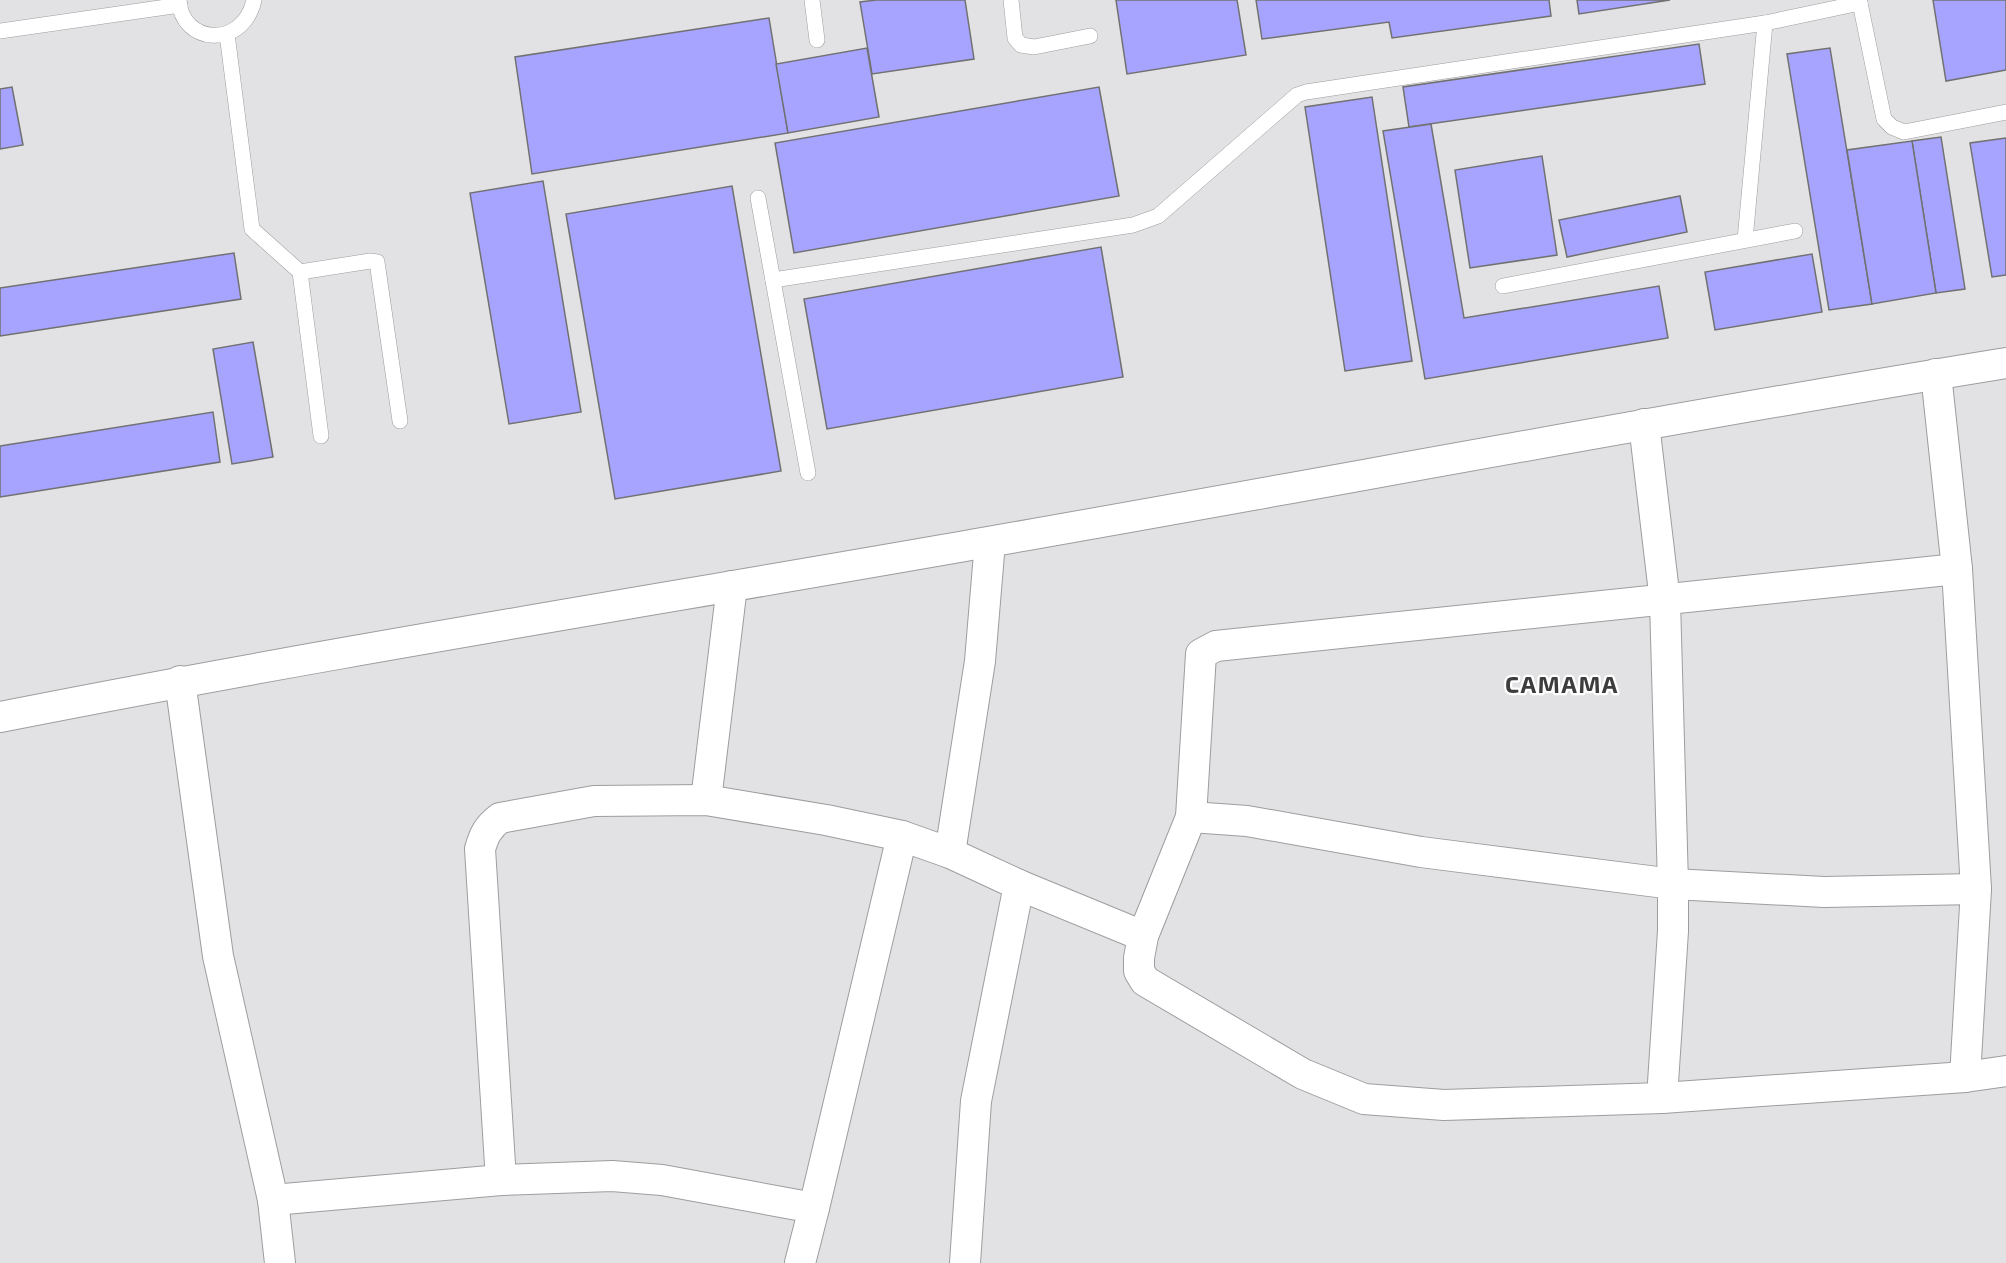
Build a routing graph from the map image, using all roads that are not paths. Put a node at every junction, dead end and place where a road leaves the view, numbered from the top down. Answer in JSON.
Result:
{"nodes":[{"id":1,"x":254,"y":0,"type":"edge"},
{"id":2,"x":812,"y":0,"type":"edge"},
{"id":3,"x":1011,"y":0,"type":"edge"},
{"id":4,"x":1859,"y":2,"type":"edge"},
{"id":5,"x":179,"y":3,"type":"edge"},
{"id":6,"x":1765,"y":23,"type":"junction"},
{"id":7,"x":0,"y":31,"type":"edge"},
{"id":8,"x":226,"y":34,"type":"junction"},
{"id":9,"x":1090,"y":36,"type":"dead end"},
{"id":10,"x":818,"y":40,"type":"dead end"},
{"id":11,"x":2006,"y":112,"type":"edge"},
{"id":12,"x":758,"y":198,"type":"dead end"},
{"id":13,"x":1795,"y":231,"type":"dead end"},
{"id":14,"x":1744,"y":240,"type":"junction"},
{"id":15,"x":300,"y":273,"type":"junction"},
{"id":16,"x":773,"y":280,"type":"junction"},
{"id":17,"x":1503,"y":286,"type":"dead end"},
{"id":18,"x":2006,"y":363,"type":"edge"},
{"id":19,"x":1936,"y":374,"type":"junction"},
{"id":20,"x":400,"y":421,"type":"dead end"},
{"id":21,"x":1644,"y":424,"type":"junction"},
{"id":22,"x":321,"y":436,"type":"dead end"},
{"id":23,"x":808,"y":473,"type":"dead end"},
{"id":24,"x":990,"y":542,"type":"junction"},
{"id":25,"x":1958,"y":569,"type":"junction"},
{"id":26,"x":732,"y":586,"type":"junction"},
{"id":27,"x":1665,"y":601,"type":"junction"},
{"id":28,"x":180,"y":681,"type":"junction"},
{"id":29,"x":0,"y":717,"type":"edge"},
{"id":30,"x":706,"y":800,"type":"junction"},
{"id":31,"x":1191,"y":817,"type":"junction"},
{"id":32,"x":902,"y":836,"type":"junction"},
{"id":33,"x":951,"y":853,"type":"junction"},
{"id":34,"x":1673,"y":884,"type":"junction"},
{"id":35,"x":1019,"y":885,"type":"junction"},
{"id":36,"x":1976,"y":889,"type":"junction"},
{"id":37,"x":1143,"y":936,"type":"junction"},
{"id":38,"x":2006,"y":1071,"type":"edge"},
{"id":39,"x":1965,"y":1077,"type":"junction"},
{"id":40,"x":1662,"y":1098,"type":"junction"},
{"id":41,"x":501,"y":1180,"type":"junction"},
{"id":42,"x":273,"y":1200,"type":"junction"},
{"id":43,"x":814,"y":1208,"type":"junction"},
{"id":44,"x":280,"y":1263,"type":"edge"},
{"id":45,"x":800,"y":1263,"type":"edge"},
{"id":46,"x":965,"y":1263,"type":"edge"}],
"edges":[{"from":1,"to":8,"type":"lane"},
{"from":2,"to":10,"type":"lane"},
{"from":3,"to":9,"type":"lane"},
{"from":4,"to":6,"type":"lane"},
{"from":4,"to":11,"type":"lane"},
{"from":5,"to":7,"type":"lane"},
{"from":5,"to":8,"type":"lane"},
{"from":6,"to":14,"type":"lane"},
{"from":6,"to":16,"type":"lane"},
{"from":8,"to":15,"type":"lane"},
{"from":12,"to":16,"type":"lane"},
{"from":13,"to":14,"type":"lane"},
{"from":14,"to":17,"type":"lane"},
{"from":15,"to":20,"type":"lane"},
{"from":15,"to":22,"type":"lane"},
{"from":16,"to":23,"type":"lane"},
{"from":18,"to":19,"type":"street"},
{"from":19,"to":21,"type":"street"},
{"from":19,"to":25,"type":"street"},
{"from":21,"to":24,"type":"street"},
{"from":21,"to":27,"type":"street"},
{"from":24,"to":26,"type":"street"},
{"from":24,"to":33,"type":"street"},
{"from":25,"to":27,"type":"street"},
{"from":25,"to":36,"type":"street"},
{"from":26,"to":28,"type":"street"},
{"from":26,"to":30,"type":"street"},
{"from":27,"to":31,"type":"street"},
{"from":27,"to":34,"type":"street"},
{"from":28,"to":29,"type":"street"},
{"from":28,"to":42,"type":"street"},
{"from":30,"to":32,"type":"street"},
{"from":30,"to":41,"type":"street"},
{"from":31,"to":34,"type":"street"},
{"from":31,"to":37,"type":"street"},
{"from":32,"to":33,"type":"street"},
{"from":32,"to":43,"type":"street"},
{"from":33,"to":35,"type":"street"},
{"from":34,"to":36,"type":"street"},
{"from":34,"to":40,"type":"street"},
{"from":35,"to":37,"type":"street"},
{"from":35,"to":46,"type":"street"},
{"from":36,"to":39,"type":"street"},
{"from":37,"to":40,"type":"street"},
{"from":38,"to":39,"type":"street"},
{"from":39,"to":40,"type":"street"},
{"from":41,"to":42,"type":"street"},
{"from":41,"to":43,"type":"street"},
{"from":42,"to":44,"type":"street"},
{"from":43,"to":45,"type":"street"}]}
